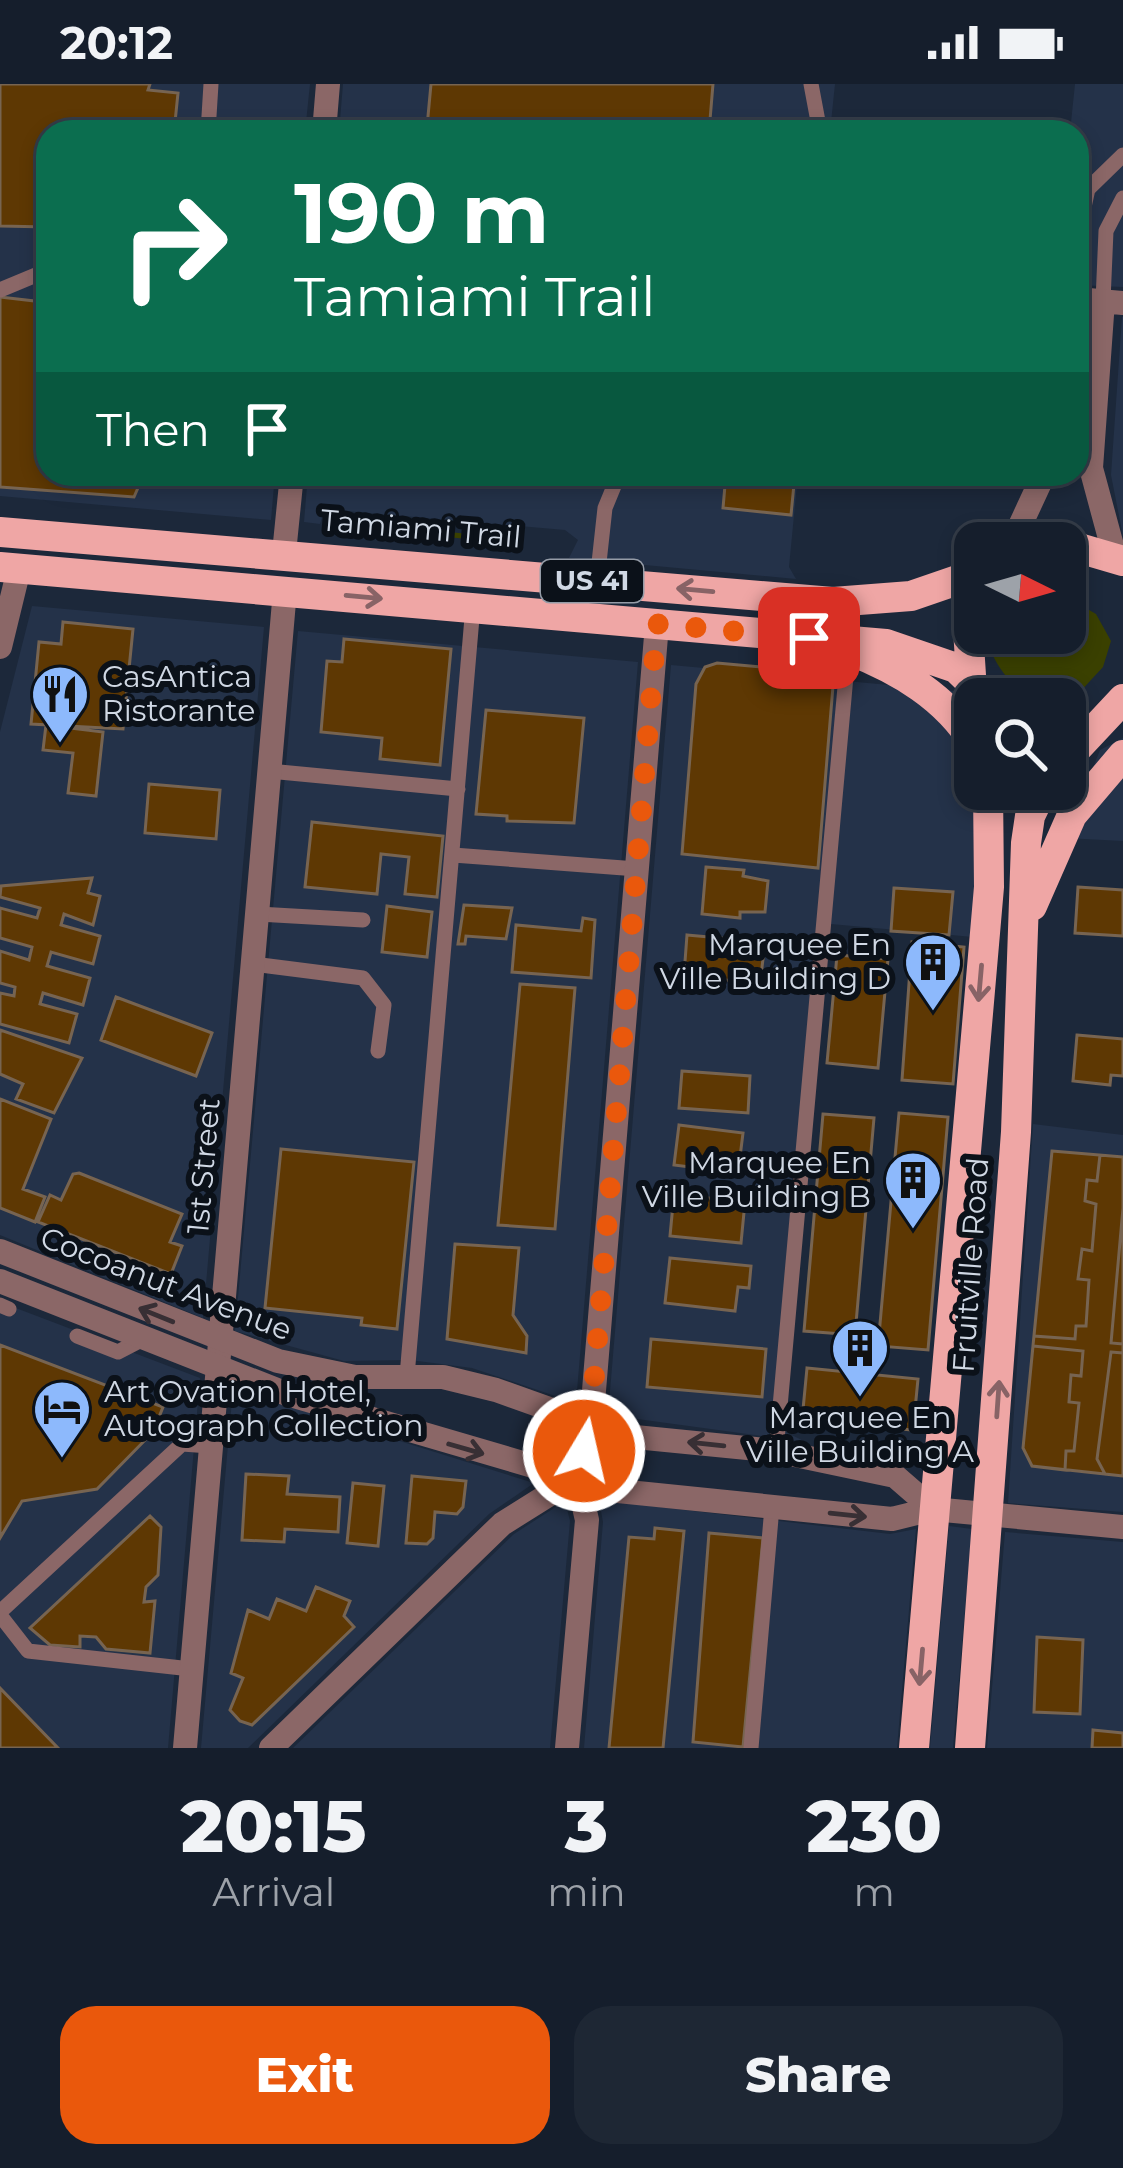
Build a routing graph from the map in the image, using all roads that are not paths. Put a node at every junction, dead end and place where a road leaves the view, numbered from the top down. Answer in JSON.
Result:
{"nodes":[{"id":1,"x":212,"y":84,"type":"edge"},
{"id":2,"x":328,"y":84,"type":"edge"},
{"id":3,"x":811,"y":84,"type":"edge"},
{"id":4,"x":209,"y":120,"type":"edge"},
{"id":5,"x":325,"y":120,"type":"edge"},
{"id":6,"x":818,"y":120,"type":"edge"},
{"id":7,"x":1123,"y":155,"type":"edge"},
{"id":8,"x":1089,"y":188,"type":"edge"},
{"id":9,"x":1123,"y":198,"type":"edge"},
{"id":10,"x":36,"y":275,"type":"edge"},
{"id":11,"x":0,"y":290,"type":"edge"},
{"id":12,"x":1101,"y":301,"type":"edge"},
{"id":13,"x":291,"y":486,"type":"edge"},
{"id":14,"x":614,"y":486,"type":"edge"},
{"id":15,"x":1038,"y":486,"type":"edge"},
{"id":16,"x":1022,"y":522,"type":"edge"},
{"id":17,"x":0,"y":532,"type":"edge"},
{"id":18,"x":1086,"y":550,"type":"edge"},
{"id":19,"x":284,"y":553,"type":"junction"},
{"id":20,"x":1120,"y":561,"type":"edge"},
{"id":21,"x":9,"y":568,"type":"edge"},
{"id":22,"x":597,"y":581,"type":"junction"},
{"id":23,"x":954,"y":581,"type":"edge"},
{"id":24,"x":285,"y":590,"type":"junction"},
{"id":25,"x":473,"y":606,"type":"junction"},
{"id":26,"x":657,"y":624,"type":"junction"},
{"id":27,"x":809,"y":638,"type":"junction"},
{"id":28,"x":0,"y":647,"type":"edge"},
{"id":29,"x":846,"y":676,"type":"dead end"},
{"id":30,"x":959,"y":678,"type":"edge"},
{"id":31,"x":1123,"y":699,"type":"edge"},
{"id":32,"x":954,"y":719,"type":"edge"},
{"id":33,"x":1123,"y":730,"type":"edge"},
{"id":34,"x":1086,"y":733,"type":"edge"},
{"id":35,"x":1086,"y":742,"type":"edge"},
{"id":36,"x":1123,"y":755,"type":"edge"},
{"id":37,"x":269,"y":771,"type":"junction"},
{"id":38,"x":458,"y":789,"type":"junction"},
{"id":39,"x":988,"y":810,"type":"edge"},
{"id":40,"x":1035,"y":810,"type":"edge"},
{"id":41,"x":453,"y":855,"type":"junction"},
{"id":42,"x":637,"y":869,"type":"junction"},
{"id":43,"x":257,"y":914,"type":"junction"},
{"id":44,"x":363,"y":920,"type":"dead end"},
{"id":45,"x":1022,"y":952,"type":"junction"},
{"id":46,"x":253,"y":964,"type":"junction"},
{"id":47,"x":378,"y":1051,"type":"dead end"},
{"id":48,"x":0,"y":1251,"type":"edge"},
{"id":49,"x":0,"y":1281,"type":"edge"},
{"id":50,"x":77,"y":1336,"type":"dead end"},
{"id":51,"x":146,"y":1337,"type":"junction"},
{"id":52,"x":218,"y":1340,"type":"junction"},
{"id":53,"x":218,"y":1368,"type":"junction"},
{"id":54,"x":406,"y":1376,"type":"junction"},
{"id":55,"x":590,"y":1426,"type":"junction"},
{"id":56,"x":210,"y":1446,"type":"junction"},
{"id":57,"x":776,"y":1451,"type":"junction"},
{"id":58,"x":577,"y":1477,"type":"junction"},
{"id":59,"x":772,"y":1507,"type":"junction"},
{"id":60,"x":934,"y":1509,"type":"junction"},
{"id":61,"x":991,"y":1516,"type":"junction"},
{"id":62,"x":1123,"y":1527,"type":"edge"},
{"id":63,"x":0,"y":1614,"type":"edge"},
{"id":64,"x":191,"y":1669,"type":"junction"},
{"id":65,"x":184,"y":1748,"type":"edge"},
{"id":66,"x":271,"y":1748,"type":"edge"},
{"id":67,"x":567,"y":1748,"type":"edge"},
{"id":68,"x":751,"y":1748,"type":"edge"},
{"id":69,"x":914,"y":1748,"type":"edge"},
{"id":70,"x":970,"y":1748,"type":"edge"}],
"edges":[{"from":1,"to":4,"type":"lane"},
{"from":2,"to":5,"type":"street"},
{"from":3,"to":6,"type":"lane"},
{"from":7,"to":8,"type":"lane"},
{"from":9,"to":12,"type":"lane"},
{"from":10,"to":11,"type":"lane"},
{"from":12,"to":20,"type":"street"},
{"from":13,"to":19,"type":"street"},
{"from":14,"to":22,"type":"lane"},
{"from":15,"to":16,"type":"street"},
{"from":17,"to":19,"type":"main road","name":"Tamiami Trail","number":"US 41"},
{"from":18,"to":20,"type":"main road"},
{"from":19,"to":22,"type":"main road","name":"Tamiami Trail","number":"US 41"},
{"from":21,"to":24,"type":"main road","number":"US 41"},
{"from":21,"to":28,"type":"street"},
{"from":23,"to":22,"type":"main road","name":"Tamiami Trail","number":"US 41","one_way":true},
{"from":24,"to":25,"type":"main road","number":"US 41","one_way":true},
{"from":24,"to":37,"type":"street","name":"1st Street"},
{"from":25,"to":26,"type":"main road","number":"US 41"},
{"from":25,"to":38,"type":"lane"},
{"from":26,"to":27,"type":"main road","number":"US 41"},
{"from":26,"to":42,"type":"street"},
{"from":27,"to":30,"type":"main road","number":"US 41"},
{"from":27,"to":32,"type":"main road"},
{"from":29,"to":57,"type":"lane"},
{"from":31,"to":34,"type":"main road"},
{"from":33,"to":35,"type":"main road"},
{"from":36,"to":45,"type":"main road"},
{"from":37,"to":38,"type":"lane"},
{"from":37,"to":43,"type":"street","name":"1st Street"},
{"from":38,"to":41,"type":"lane"},
{"from":39,"to":60,"type":"main road","name":"Fruitville Road","one_way":true},
{"from":40,"to":45,"type":"main road","name":"Fruitville Road"},
{"from":41,"to":42,"type":"lane"},
{"from":41,"to":54,"type":"lane"},
{"from":42,"to":55,"type":"street"},
{"from":43,"to":44,"type":"lane"},
{"from":43,"to":46,"type":"street","name":"1st Street"},
{"from":61,"to":45,"type":"main road","name":"Fruitville Road","one_way":true},
{"from":46,"to":47,"type":"lane"},
{"from":46,"to":52,"type":"street","name":"1st Street"},
{"from":52,"to":48,"type":"street","name":"Cocoanut Avenue","one_way":true},
{"from":49,"to":51,"type":"street","name":"Cocoanut Avenue"},
{"from":50,"to":51,"type":"lane"},
{"from":51,"to":53,"type":"street","name":"Cocoanut Avenue"},
{"from":52,"to":53,"type":"street","name":"1st Street"},
{"from":52,"to":54,"type":"street","name":"Cocoanut Avenue"},
{"from":53,"to":56,"type":"street","name":"1st Street"},
{"from":53,"to":58,"type":"street","name":"Cocoanut Avenue","one_way":true},
{"from":54,"to":55,"type":"street","name":"Cocoanut Avenue"},
{"from":57,"to":55,"type":"street","name":"Cocoanut Avenue","one_way":true},
{"from":55,"to":58,"type":"street"},
{"from":56,"to":63,"type":"lane"},
{"from":56,"to":64,"type":"street","name":"1st Street"},
{"from":57,"to":60,"type":"street","name":"Cocoanut Avenue"},
{"from":58,"to":59,"type":"street","name":"Cocoanut Avenue"},
{"from":58,"to":66,"type":"street"},
{"from":58,"to":67,"type":"street"},
{"from":59,"to":60,"type":"street","name":"Cocoanut Avenue","one_way":true},
{"from":59,"to":68,"type":"lane"},
{"from":60,"to":61,"type":"street","name":"Cocoanut Avenue"},
{"from":60,"to":69,"type":"main road","name":"Fruitville Road","one_way":true},
{"from":61,"to":62,"type":"street","name":"Cocoanut Avenue"},
{"from":61,"to":70,"type":"main road","name":"Fruitville Road"},
{"from":63,"to":64,"type":"lane"},
{"from":64,"to":65,"type":"street","name":"1st Street"}]}
